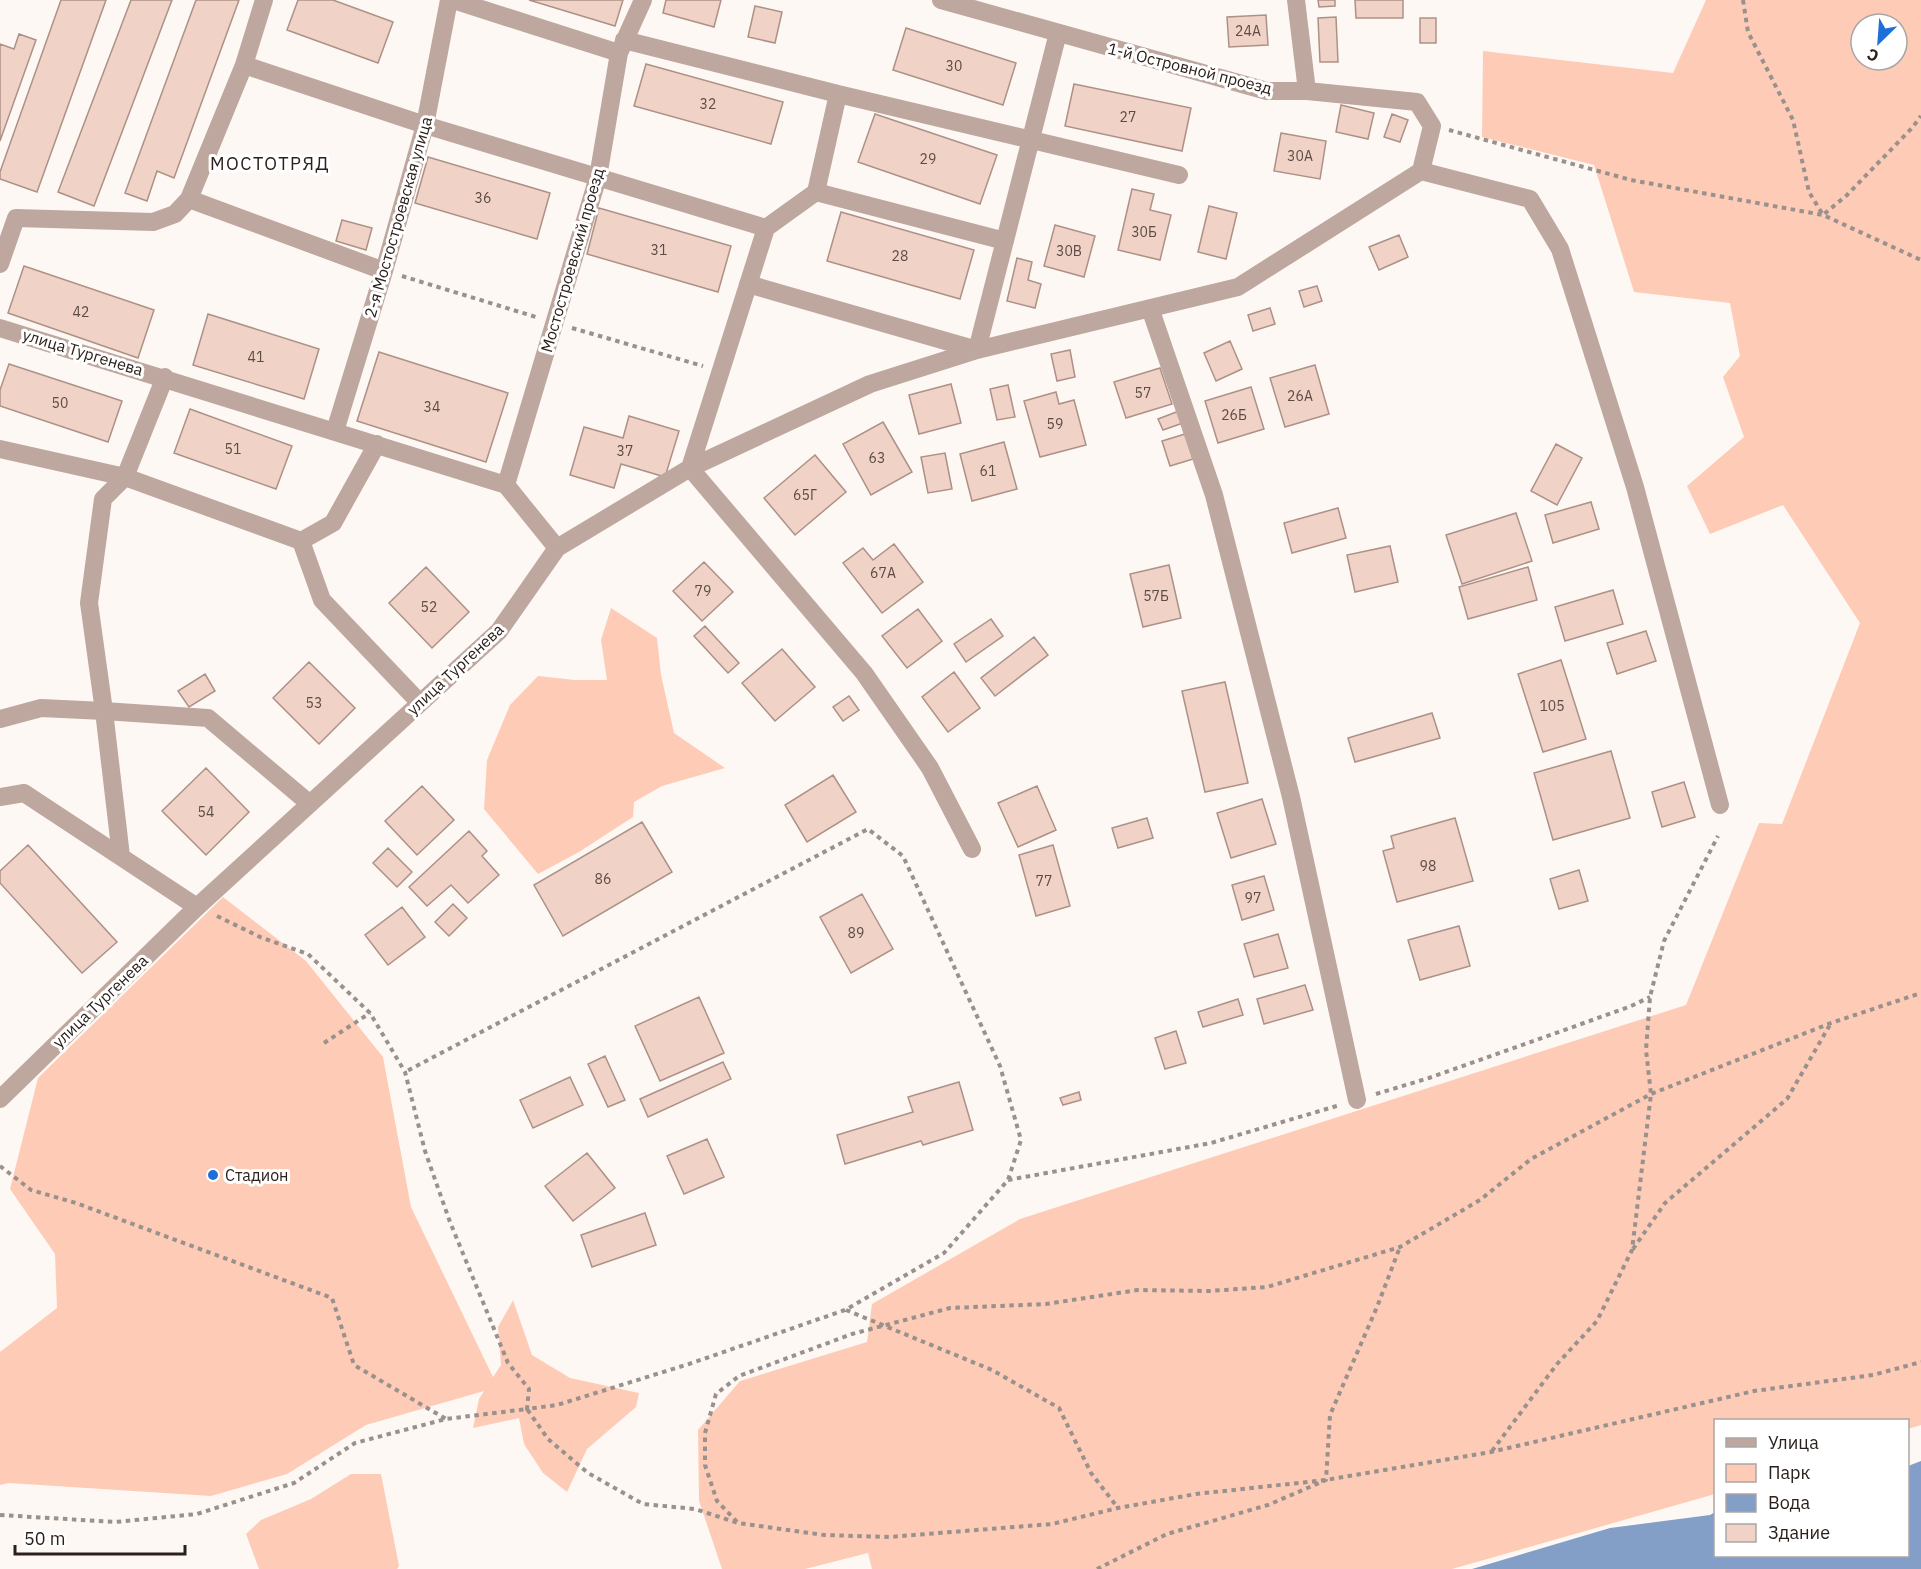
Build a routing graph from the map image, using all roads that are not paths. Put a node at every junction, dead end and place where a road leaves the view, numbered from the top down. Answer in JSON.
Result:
{"nodes":[{"id":1,"x":264,"y":0,"type":"edge"},
{"id":2,"x":451,"y":0,"type":"edge"},
{"id":3,"x":643,"y":0,"type":"edge"},
{"id":4,"x":941,"y":0,"type":"edge"},
{"id":5,"x":1296,"y":0,"type":"edge"},
{"id":6,"x":1058,"y":33,"type":"junction"},
{"id":7,"x":621,"y":47,"type":"junction"},
{"id":8,"x":244,"y":64,"type":"junction"},
{"id":9,"x":1307,"y":91,"type":"junction"},
{"id":10,"x":838,"y":94,"type":"junction"},
{"id":11,"x":425,"y":125,"type":"junction"},
{"id":12,"x":1032,"y":140,"type":"junction"},
{"id":13,"x":1421,"y":171,"type":"junction"},
{"id":14,"x":1179,"y":175,"type":"dead end"},
{"id":15,"x":598,"y":177,"type":"junction"},
{"id":16,"x":816,"y":192,"type":"junction"},
{"id":17,"x":189,"y":199,"type":"junction"},
{"id":18,"x":8,"y":214,"type":"edge"},
{"id":19,"x":766,"y":228,"type":"junction"},
{"id":20,"x":1005,"y":241,"type":"junction"},
{"id":21,"x":0,"y":264,"type":"edge"},
{"id":22,"x":384,"y":271,"type":"junction"},
{"id":23,"x":748,"y":284,"type":"junction"},
{"id":24,"x":1150,"y":308,"type":"junction"},
{"id":25,"x":0,"y":328,"type":"edge"},
{"id":26,"x":977,"y":350,"type":"junction"},
{"id":27,"x":165,"y":377,"type":"junction"},
{"id":28,"x":335,"y":431,"type":"junction"},
{"id":29,"x":377,"y":444,"type":"junction"},
{"id":30,"x":0,"y":449,"type":"edge"},
{"id":31,"x":690,"y":468,"type":"junction"},
{"id":32,"x":125,"y":477,"type":"junction"},
{"id":33,"x":506,"y":485,"type":"junction"},
{"id":34,"x":301,"y":541,"type":"junction"},
{"id":35,"x":557,"y":548,"type":"junction"},
{"id":36,"x":420,"y":703,"type":"junction"},
{"id":37,"x":104,"y":711,"type":"junction"},
{"id":38,"x":0,"y":719,"type":"edge"},
{"id":39,"x":0,"y":797,"type":"edge"},
{"id":40,"x":310,"y":804,"type":"junction"},
{"id":41,"x":1720,"y":805,"type":"dead end"},
{"id":42,"x":972,"y":849,"type":"dead end"},
{"id":43,"x":121,"y":856,"type":"junction"},
{"id":44,"x":197,"y":907,"type":"junction"},
{"id":45,"x":0,"y":1099,"type":"edge"},
{"id":46,"x":1358,"y":1100,"type":"road end"}],
"edges":[{"from":1,"to":8,"type":"street"},
{"from":2,"to":7,"type":"street"},
{"from":2,"to":11,"type":"street","name":"2-я Мостостроевская улица"},
{"from":3,"to":7,"type":"street","name":"Мостостроевский проезд"},
{"from":4,"to":6,"type":"street","name":"1-й Островной проезд"},
{"from":5,"to":9,"type":"street"},
{"from":6,"to":9,"type":"street","name":"1-й Островной проезд"},
{"from":6,"to":12,"type":"street"},
{"from":7,"to":10,"type":"street"},
{"from":7,"to":15,"type":"street","name":"Мостостроевский проезд"},
{"from":8,"to":11,"type":"street"},
{"from":8,"to":17,"type":"street"},
{"from":9,"to":13,"type":"street","name":"1-й Островной проезд"},
{"from":10,"to":12,"type":"street"},
{"from":10,"to":16,"type":"street"},
{"from":11,"to":15,"type":"street"},
{"from":11,"to":22,"type":"street","name":"2-я Мостостроевская улица"},
{"from":12,"to":14,"type":"street"},
{"from":12,"to":20,"type":"street"},
{"from":13,"to":24,"type":"street"},
{"from":13,"to":41,"type":"street"},
{"from":15,"to":19,"type":"street"},
{"from":15,"to":33,"type":"street","name":"Мостостроевский проезд"},
{"from":16,"to":19,"type":"street"},
{"from":16,"to":20,"type":"street"},
{"from":17,"to":18,"type":"street"},
{"from":17,"to":22,"type":"street"},
{"from":18,"to":21,"type":"street"},
{"from":19,"to":23,"type":"street"},
{"from":20,"to":26,"type":"street"},
{"from":22,"to":28,"type":"street","name":"2-я Мостостроевская улица"},
{"from":23,"to":26,"type":"street"},
{"from":23,"to":31,"type":"street"},
{"from":24,"to":26,"type":"street"},
{"from":24,"to":46,"type":"street"},
{"from":25,"to":27,"type":"street","name":"улица Тургенева"},
{"from":26,"to":31,"type":"street"},
{"from":27,"to":28,"type":"street","name":"улица Тургенева"},
{"from":27,"to":32,"type":"street"},
{"from":28,"to":29,"type":"street","name":"улица Тургенева"},
{"from":29,"to":33,"type":"street","name":"улица Тургенева"},
{"from":29,"to":34,"type":"street"},
{"from":30,"to":32,"type":"street"},
{"from":31,"to":35,"type":"street"},
{"from":31,"to":42,"type":"street"},
{"from":32,"to":34,"type":"street"},
{"from":32,"to":37,"type":"street"},
{"from":33,"to":35,"type":"street"},
{"from":34,"to":36,"type":"street"},
{"from":35,"to":36,"type":"street","name":"улица Тургенева"},
{"from":36,"to":40,"type":"street","name":"улица Тургенева"},
{"from":37,"to":38,"type":"street"},
{"from":37,"to":40,"type":"street"},
{"from":37,"to":43,"type":"street"},
{"from":39,"to":43,"type":"street"},
{"from":40,"to":44,"type":"street","name":"улица Тургенева"},
{"from":43,"to":44,"type":"street"},
{"from":44,"to":45,"type":"street","name":"улица Тургенева"}]}
